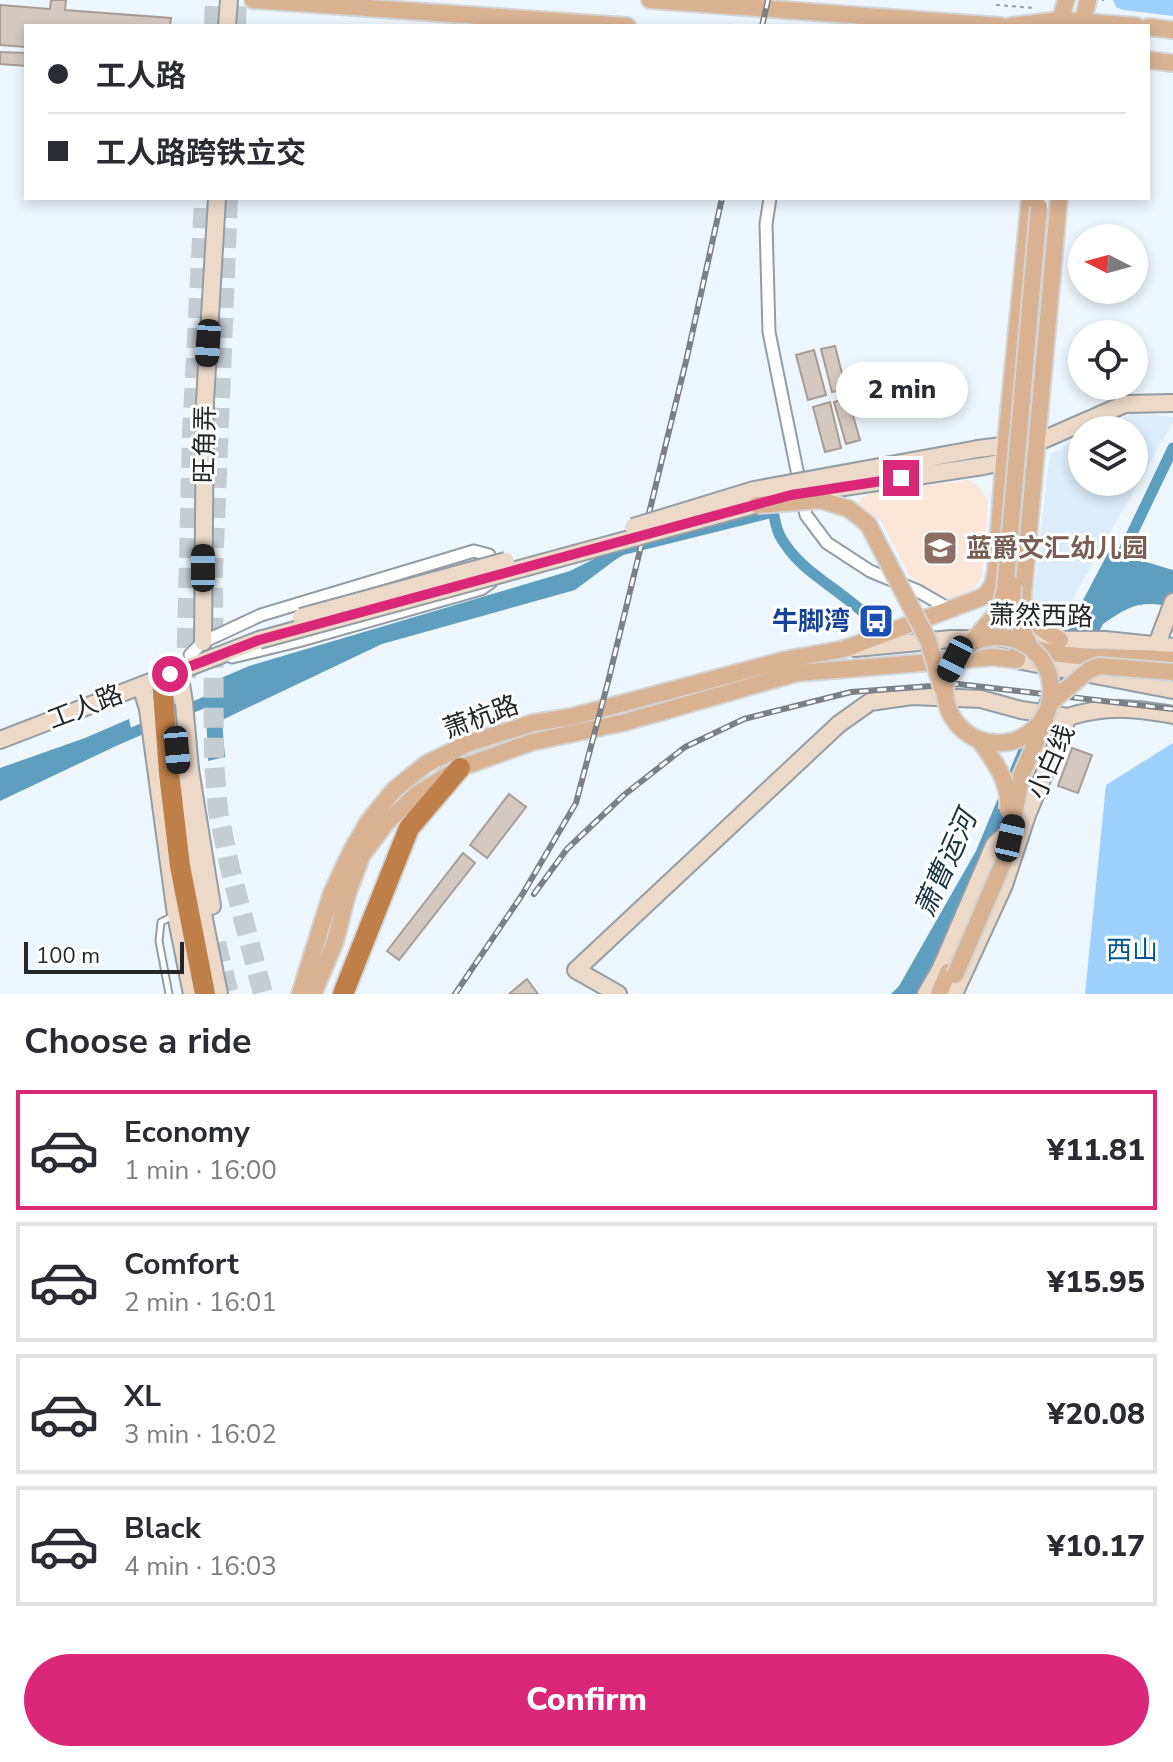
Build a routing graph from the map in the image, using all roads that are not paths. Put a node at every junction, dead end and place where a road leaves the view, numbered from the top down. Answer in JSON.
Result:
{"nodes":[{"id":1,"x":229,"y":0,"type":"edge"},
{"id":2,"x":253,"y":0,"type":"edge"},
{"id":3,"x":650,"y":0,"type":"edge"},
{"id":4,"x":1066,"y":0,"type":"edge"},
{"id":5,"x":1088,"y":0,"type":"edge"},
{"id":6,"x":1060,"y":23,"type":"edge"},
{"id":7,"x":1083,"y":23,"type":"edge"},
{"id":8,"x":227,"y":24,"type":"edge"},
{"id":9,"x":598,"y":24,"type":"edge"},
{"id":10,"x":974,"y":24,"type":"edge"},
{"id":11,"x":1150,"y":27,"type":"edge"},
{"id":12,"x":1173,"y":30,"type":"edge"},
{"id":13,"x":1150,"y":60,"type":"edge"},
{"id":14,"x":1173,"y":63,"type":"edge"},
{"id":15,"x":217,"y":200,"type":"edge"},
{"id":16,"x":770,"y":200,"type":"edge"},
{"id":17,"x":1044,"y":201,"type":"edge"},
{"id":18,"x":1173,"y":403,"type":"edge"},
{"id":19,"x":1038,"y":442,"type":"junction"},
{"id":20,"x":1006,"y":444,"type":"junction"},
{"id":21,"x":1004,"y":462,"type":"junction"},
{"id":22,"x":757,"y":505,"type":"junction"},
{"id":23,"x":1022,"y":593,"type":"junction"},
{"id":24,"x":949,"y":609,"type":"junction"},
{"id":25,"x":1170,"y":610,"type":"edge"},
{"id":26,"x":257,"y":635,"type":"junction"},
{"id":27,"x":1060,"y":640,"type":"junction"},
{"id":28,"x":203,"y":642,"type":"junction"},
{"id":29,"x":1024,"y":643,"type":"junction"},
{"id":30,"x":1165,"y":646,"type":"edge"},
{"id":31,"x":967,"y":647,"type":"junction"},
{"id":32,"x":844,"y":649,"type":"junction"},
{"id":33,"x":814,"y":653,"type":"joint"},
{"id":34,"x":195,"y":659,"type":"junction"},
{"id":35,"x":1017,"y":660,"type":"junction"},
{"id":36,"x":1173,"y":660,"type":"edge"},
{"id":37,"x":819,"y":671,"type":"joint"},
{"id":38,"x":1173,"y":672,"type":"edge"},
{"id":39,"x":171,"y":674,"type":"junction"},
{"id":40,"x":141,"y":686,"type":"junction"},
{"id":41,"x":1173,"y":690,"type":"edge"},
{"id":42,"x":1050,"y":703,"type":"junction"},
{"id":43,"x":168,"y":705,"type":"junction"},
{"id":44,"x":948,"y":708,"type":"junction"},
{"id":45,"x":1173,"y":715,"type":"edge"},
{"id":46,"x":1068,"y":717,"type":"junction"},
{"id":47,"x":0,"y":728,"type":"edge"},
{"id":48,"x":0,"y":740,"type":"edge"},
{"id":49,"x":979,"y":740,"type":"junction"},
{"id":50,"x":460,"y":768,"type":"junction"},
{"id":51,"x":174,"y":774,"type":"junction"},
{"id":52,"x":1027,"y":815,"type":"junction"},
{"id":53,"x":176,"y":915,"type":"junction"},
{"id":54,"x":946,"y":987,"type":"edge"},
{"id":55,"x":169,"y":994,"type":"edge"},
{"id":56,"x":192,"y":994,"type":"edge"},
{"id":57,"x":205,"y":994,"type":"edge"},
{"id":58,"x":219,"y":994,"type":"edge"},
{"id":59,"x":226,"y":994,"type":"edge"},
{"id":60,"x":300,"y":994,"type":"edge"},
{"id":61,"x":313,"y":994,"type":"edge"},
{"id":62,"x":343,"y":994,"type":"edge"},
{"id":63,"x":618,"y":994,"type":"edge"},
{"id":64,"x":926,"y":994,"type":"edge"}],
"edges":[{"from":1,"to":8,"type":"main road"},
{"from":2,"to":9,"type":"main road"},
{"from":3,"to":10,"type":"main road"},
{"from":4,"to":6,"type":"main road"},
{"from":5,"to":7,"type":"main road"},
{"from":6,"to":7,"type":"main road"},
{"from":11,"to":12,"type":"main road"},
{"from":13,"to":14,"type":"main road"},
{"from":15,"to":28,"type":"main road","name":"旺角弄"},
{"from":16,"to":24,"type":"street"},
{"from":17,"to":19,"type":"main road"},
{"from":17,"to":20,"type":"main road"},
{"from":17,"to":29,"type":"main road","bridge":true},
{"from":17,"to":31,"type":"main road","bridge":true},
{"from":18,"to":19,"type":"main road"},
{"from":19,"to":20,"type":"main road"},
{"from":19,"to":21,"type":"main road"},
{"from":19,"to":23,"type":"main road"},
{"from":20,"to":21,"type":"main road"},
{"from":20,"to":26,"type":"main road","bridge":true},
{"from":21,"to":22,"type":"main road","bridge":true},
{"from":21,"to":24,"type":"main road"},
{"from":22,"to":26,"type":"main road","bridge":true},
{"from":22,"to":44,"type":"main road","bridge":true},
{"from":23,"to":27,"type":"main road"},
{"from":23,"to":29,"type":"main road"},
{"from":24,"to":32,"type":"main road"},
{"from":25,"to":30,"type":"main road"},
{"from":26,"to":34,"type":"main road","name":"工人路"},
{"from":27,"to":29,"type":"main road","name":"萧然西路"},
{"from":27,"to":30,"type":"main road","name":"萧然西路"},
{"from":28,"to":34,"type":"street"},
{"from":28,"to":34,"type":"street"},
{"from":29,"to":31,"type":"main road","bridge":true},
{"from":29,"to":32,"type":"main road","name":"萧然西路"},
{"from":29,"to":35,"type":"main road"},
{"from":29,"to":36,"type":"main road"},
{"from":29,"to":42,"type":"main road","bridge":true},
{"from":31,"to":44,"type":"main road","bridge":true},
{"from":32,"to":33,"type":"main road","name":"萧然西路"},
{"from":33,"to":60,"type":"main road","name":"萧杭路"},
{"from":34,"to":39,"type":"main road","name":"工人路"},
{"from":34,"to":47,"type":"main road","name":"工人路"},
{"from":35,"to":37,"type":"main road","name":"萧然西路"},
{"from":35,"to":41,"type":"main road","name":"萧然西路"},
{"from":37,"to":50,"type":"main road","name":"萧杭路"},
{"from":38,"to":42,"type":"main road","bridge":true},
{"from":39,"to":40,"type":"main road","name":"工人路"},
{"from":39,"to":43,"type":"highway"},
{"from":40,"to":43,"type":"main road"},
{"from":40,"to":48,"type":"main road","name":"工人路"},
{"from":42,"to":49,"type":"main road","bridge":true},
{"from":42,"to":54,"type":"main road","bridge":true},
{"from":43,"to":51,"type":"highway"},
{"from":44,"to":49,"type":"main road","bridge":true},
{"from":45,"to":46,"type":"main road","name":"小白线"},
{"from":46,"to":52,"type":"main road","name":"小白线"},
{"from":46,"to":63,"type":"main road"},
{"from":49,"to":54,"type":"main road","bridge":true},
{"from":50,"to":61,"type":"main road","name":"萧杭路"},
{"from":50,"to":62,"type":"highway"},
{"from":51,"to":53,"type":"main road"},
{"from":51,"to":57,"type":"highway"},
{"from":51,"to":58,"type":"main road"},
{"from":51,"to":59,"type":"main road"},
{"from":52,"to":54,"type":"main road","name":"小白线"},
{"from":52,"to":64,"type":"main road"},
{"from":53,"to":55,"type":"lane"},
{"from":53,"to":56,"type":"main road"}]}
